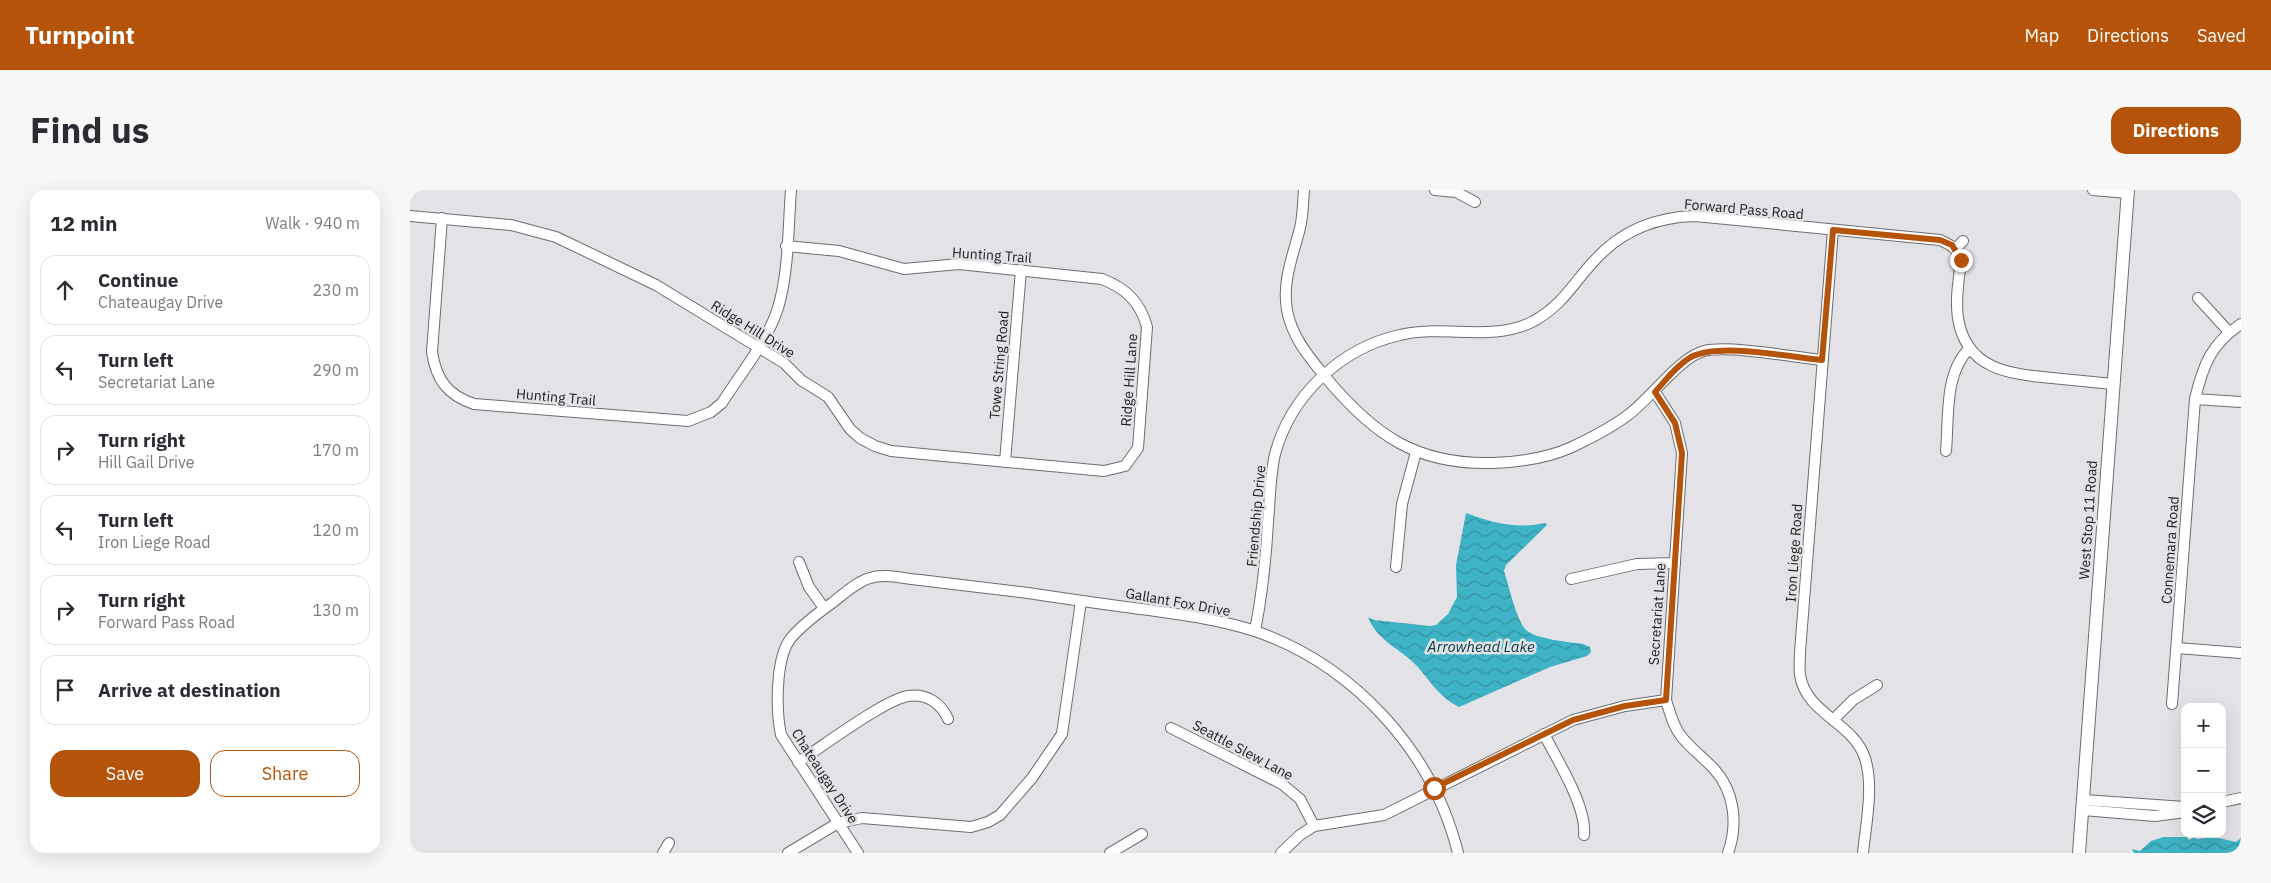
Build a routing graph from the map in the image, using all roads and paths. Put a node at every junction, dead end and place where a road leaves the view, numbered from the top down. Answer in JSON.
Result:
{"nodes":[{"id":1,"x":791,"y":190,"type":"edge"},
{"id":2,"x":1304,"y":190,"type":"edge"},
{"id":3,"x":1434,"y":190,"type":"edge"},
{"id":4,"x":2093,"y":190,"type":"edge"},
{"id":5,"x":2128,"y":191,"type":"edge"},
{"id":6,"x":1475,"y":202,"type":"dead end"},
{"id":7,"x":410,"y":216,"type":"edge"},
{"id":8,"x":442,"y":218,"type":"junction"},
{"id":9,"x":1833,"y":230,"type":"junction"},
{"id":10,"x":1963,"y":241,"type":"dead end"},
{"id":11,"x":786,"y":246,"type":"junction"},
{"id":12,"x":1955,"y":249,"type":"junction"},
{"id":13,"x":1021,"y":270,"type":"junction"},
{"id":14,"x":1134,"y":298,"type":"joint"},
{"id":15,"x":2198,"y":298,"type":"dead end"},
{"id":16,"x":2241,"y":324,"type":"edge"},
{"id":17,"x":2228,"y":332,"type":"junction"},
{"id":18,"x":758,"y":347,"type":"junction"},
{"id":19,"x":1970,"y":348,"type":"junction"},
{"id":20,"x":1822,"y":360,"type":"junction"},
{"id":21,"x":1324,"y":375,"type":"junction"},
{"id":22,"x":2113,"y":384,"type":"junction"},
{"id":23,"x":1655,"y":392,"type":"junction"},
{"id":24,"x":2195,"y":399,"type":"junction"},
{"id":25,"x":2241,"y":402,"type":"edge"},
{"id":26,"x":1946,"y":451,"type":"dead end"},
{"id":27,"x":1416,"y":452,"type":"junction"},
{"id":28,"x":1005,"y":462,"type":"junction"},
{"id":29,"x":1127,"y":464,"type":"joint"},
{"id":30,"x":799,"y":562,"type":"dead end"},
{"id":31,"x":1675,"y":563,"type":"junction"},
{"id":32,"x":1396,"y":566,"type":"dead end"},
{"id":33,"x":1571,"y":580,"type":"dead end"},
{"id":34,"x":1081,"y":601,"type":"junction"},
{"id":35,"x":824,"y":608,"type":"junction"},
{"id":36,"x":1255,"y":631,"type":"junction"},
{"id":37,"x":2177,"y":648,"type":"junction"},
{"id":38,"x":2241,"y":653,"type":"edge"},
{"id":39,"x":1877,"y":685,"type":"dead end"},
{"id":40,"x":1666,"y":700,"type":"junction"},
{"id":41,"x":2172,"y":704,"type":"dead end"},
{"id":42,"x":948,"y":719,"type":"dead end"},
{"id":43,"x":1834,"y":720,"type":"junction"},
{"id":44,"x":1171,"y":728,"type":"dead end"},
{"id":45,"x":1544,"y":734,"type":"junction"},
{"id":46,"x":798,"y":762,"type":"junction"},
{"id":47,"x":1434,"y":788,"type":"junction"},
{"id":48,"x":2241,"y":798,"type":"edge"},
{"id":49,"x":2226,"y":801,"type":"edge"},
{"id":50,"x":2083,"y":805,"type":"junction"},
{"id":51,"x":2181,"y":807,"type":"edge"},
{"id":52,"x":2181,"y":813,"type":"edge"},
{"id":53,"x":838,"y":822,"type":"junction"},
{"id":54,"x":1314,"y":826,"type":"junction"},
{"id":55,"x":1142,"y":834,"type":"dead end"},
{"id":56,"x":1584,"y":834,"type":"dead end"},
{"id":57,"x":668,"y":843,"type":"dead end"},
{"id":58,"x":663,"y":853,"type":"edge"},
{"id":59,"x":788,"y":853,"type":"edge"},
{"id":60,"x":858,"y":853,"type":"edge"},
{"id":61,"x":1110,"y":853,"type":"edge"},
{"id":62,"x":1281,"y":853,"type":"edge"},
{"id":63,"x":1458,"y":853,"type":"edge"},
{"id":64,"x":1728,"y":853,"type":"edge"},
{"id":65,"x":1863,"y":853,"type":"edge"},
{"id":66,"x":2079,"y":853,"type":"edge"}],
"edges":[{"from":1,"to":11,"type":"street"},
{"from":2,"to":21,"type":"street"},
{"from":3,"to":6,"type":"street"},
{"from":4,"to":5,"type":"street"},
{"from":5,"to":22,"type":"main road","name":"West Stop 11 Road"},
{"from":7,"to":8,"type":"street","name":"Ridge Hill Drive"},
{"from":8,"to":18,"type":"street","name":"Ridge Hill Drive"},
{"from":8,"to":18,"type":"street","name":"Hunting Trail"},
{"from":9,"to":12,"type":"street","name":"Forward Pass Road"},
{"from":9,"to":20,"type":"street","name":"Iron Liege Road"},
{"from":9,"to":21,"type":"street","name":"Forward Pass Road"},
{"from":10,"to":12,"type":"street"},
{"from":11,"to":13,"type":"street","name":"Hunting Trail"},
{"from":11,"to":18,"type":"street"},
{"from":12,"to":19,"type":"street"},
{"from":13,"to":14,"type":"street","name":"Hunting Trail"},
{"from":13,"to":28,"type":"street","name":"Towe String Road"},
{"from":14,"to":29,"type":"street","name":"Ridge Hill Lane"},
{"from":15,"to":17,"type":"street"},
{"from":16,"to":17,"type":"street"},
{"from":17,"to":24,"type":"street","name":"Connemara Road"},
{"from":18,"to":28,"type":"street","name":"Ridge Hill Drive"},
{"from":19,"to":22,"type":"street"},
{"from":19,"to":26,"type":"street"},
{"from":20,"to":23,"type":"street"},
{"from":20,"to":43,"type":"street","name":"Iron Liege Road"},
{"from":21,"to":27,"type":"street"},
{"from":21,"to":36,"type":"street","name":"Friendship Drive"},
{"from":22,"to":50,"type":"main road","name":"West Stop 11 Road"},
{"from":23,"to":27,"type":"street"},
{"from":23,"to":31,"type":"street","name":"Secretariat Lane"},
{"from":24,"to":25,"type":"street"},
{"from":24,"to":37,"type":"street","name":"Connemara Road"},
{"from":27,"to":32,"type":"street"},
{"from":28,"to":29,"type":"street","name":"Ridge Hill Drive"},
{"from":30,"to":35,"type":"street"},
{"from":31,"to":33,"type":"street"},
{"from":31,"to":40,"type":"street","name":"Secretariat Lane"},
{"from":34,"to":35,"type":"street","name":"Gallant Fox Drive"},
{"from":34,"to":36,"type":"street","name":"Gallant Fox Drive"},
{"from":34,"to":53,"type":"street"},
{"from":35,"to":46,"type":"street","name":"Chateaugay Drive"},
{"from":36,"to":47,"type":"street","name":"Gallant Fox Drive"},
{"from":37,"to":38,"type":"street"},
{"from":37,"to":41,"type":"street","name":"Connemara Road"},
{"from":39,"to":43,"type":"street"},
{"from":40,"to":45,"type":"street"},
{"from":40,"to":64,"type":"street","name":"Secretariat Lane"},
{"from":42,"to":46,"type":"street"},
{"from":43,"to":65,"type":"street","name":"Iron Liege Road"},
{"from":44,"to":54,"type":"street","name":"Seattle Slew Lane"},
{"from":45,"to":47,"type":"street"},
{"from":45,"to":56,"type":"street"},
{"from":46,"to":53,"type":"street","name":"Chateaugay Drive"},
{"from":47,"to":54,"type":"street"},
{"from":47,"to":63,"type":"street","name":"Gallant Fox Drive"},
{"from":48,"to":49,"type":"street"},
{"from":50,"to":51,"type":"street"},
{"from":50,"to":52,"type":"street"},
{"from":50,"to":66,"type":"main road","name":"West Stop 11 Road"},
{"from":53,"to":59,"type":"street"},
{"from":53,"to":60,"type":"street","name":"Chateaugay Drive"},
{"from":54,"to":62,"type":"street"},
{"from":55,"to":61,"type":"street"},
{"from":57,"to":58,"type":"street"}]}
